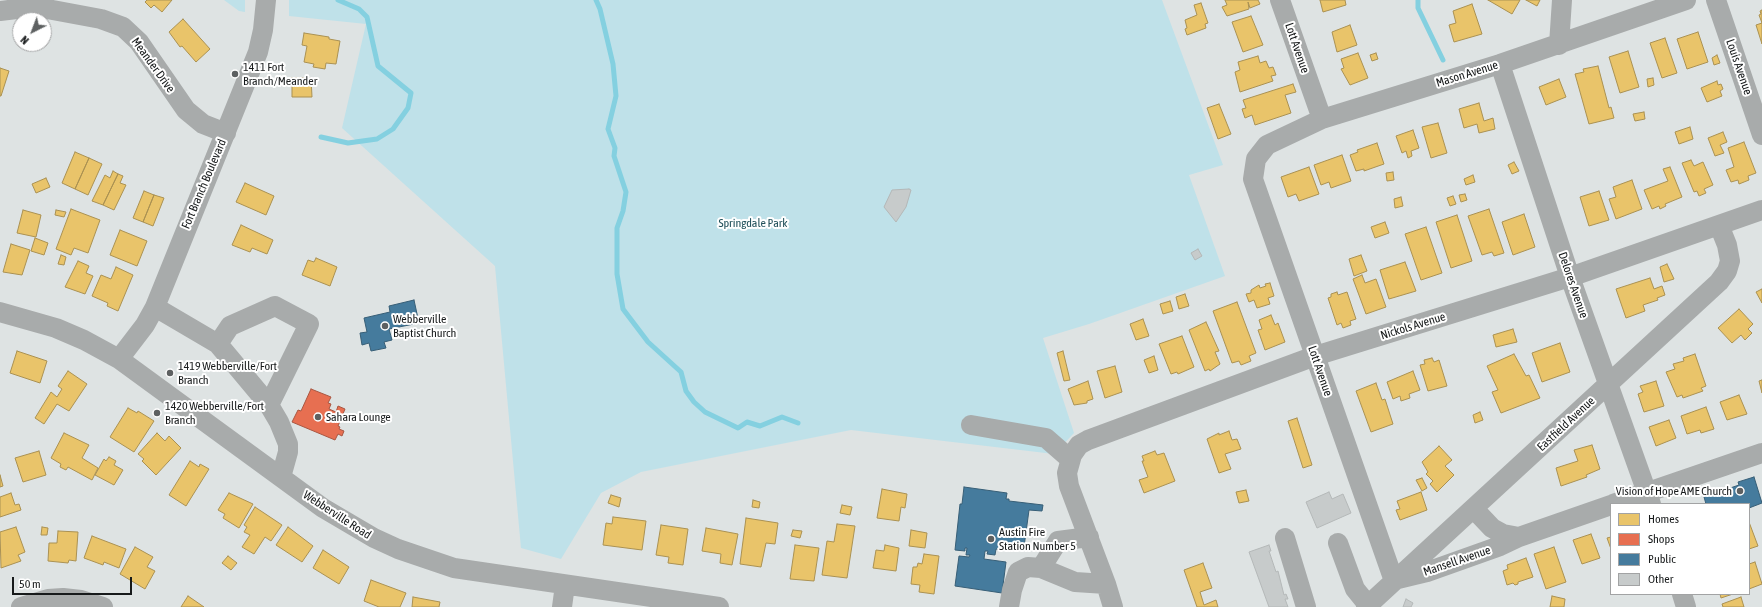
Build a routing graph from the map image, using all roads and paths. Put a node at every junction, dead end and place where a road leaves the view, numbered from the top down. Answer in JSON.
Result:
{"nodes":[{"id":1,"x":266,"y":0,"type":"edge"},
{"id":2,"x":1280,"y":0,"type":"edge"},
{"id":3,"x":1562,"y":0,"type":"edge"},
{"id":4,"x":1686,"y":0,"type":"edge"},
{"id":5,"x":1716,"y":0,"type":"edge"},
{"id":6,"x":0,"y":11,"type":"edge"},
{"id":7,"x":1559,"y":44,"type":"junction"},
{"id":8,"x":1500,"y":64,"type":"junction"},
{"id":9,"x":1322,"y":119,"type":"junction"},
{"id":10,"x":226,"y":133,"type":"junction"},
{"id":11,"x":1762,"y":134,"type":"edge"},
{"id":12,"x":1256,"y":159,"type":"joint"},
{"id":13,"x":1762,"y":210,"type":"edge"},
{"id":14,"x":1719,"y":225,"type":"junction"},
{"id":15,"x":1570,"y":277,"type":"junction"},
{"id":16,"x":155,"y":307,"type":"junction"},
{"id":17,"x":0,"y":312,"type":"edge"},
{"id":18,"x":218,"y":344,"type":"junction"},
{"id":19,"x":1315,"y":356,"type":"junction"},
{"id":20,"x":119,"y":359,"type":"junction"},
{"id":21,"x":1609,"y":385,"type":"junction"},
{"id":22,"x":269,"y":405,"type":"junction"},
{"id":23,"x":971,"y":425,"type":"dead end"},
{"id":24,"x":1762,"y":452,"type":"edge"},
{"id":25,"x":1071,"y":457,"type":"junction"},
{"id":26,"x":281,"y":477,"type":"junction"},
{"id":27,"x":1649,"y":498,"type":"edge"},
{"id":28,"x":1618,"y":503,"type":"edge"},
{"id":29,"x":1610,"y":505,"type":"edge"},
{"id":30,"x":1474,"y":508,"type":"junction"},
{"id":31,"x":1089,"y":537,"type":"junction"},
{"id":32,"x":1519,"y":537,"type":"junction"},
{"id":33,"x":1285,"y":538,"type":"dead end"},
{"id":34,"x":1338,"y":543,"type":"dead end"},
{"id":35,"x":1041,"y":568,"type":"junction"},
{"id":36,"x":1394,"y":581,"type":"junction"},
{"id":37,"x":1106,"y":584,"type":"junction"},
{"id":38,"x":565,"y":585,"type":"junction"},
{"id":39,"x":1682,"y":595,"type":"edge"},
{"id":40,"x":1367,"y":606,"type":"edge"},
{"id":41,"x":21,"y":607,"type":"edge"},
{"id":42,"x":102,"y":607,"type":"edge"},
{"id":43,"x":562,"y":607,"type":"edge"},
{"id":44,"x":719,"y":607,"type":"edge"},
{"id":45,"x":1010,"y":607,"type":"edge"},
{"id":46,"x":1113,"y":607,"type":"edge"},
{"id":47,"x":1306,"y":607,"type":"edge"},
{"id":48,"x":1686,"y":607,"type":"edge"}],
"edges":[{"from":1,"to":10,"type":"street","name":"Fort Branch Boulevard"},
{"from":2,"to":9,"type":"street","name":"Lott Avenue"},
{"from":3,"to":7,"type":"street"},
{"from":4,"to":7,"type":"street","name":"Mason Avenue"},
{"from":5,"to":11,"type":"street","name":"Louis Avenue"},
{"from":6,"to":10,"type":"street","name":"Meander Drive"},
{"from":7,"to":8,"type":"street","name":"Mason Avenue"},
{"from":8,"to":9,"type":"street","name":"Mason Avenue"},
{"from":8,"to":15,"type":"street","name":"Delores Avenue"},
{"from":9,"to":12,"type":"street","name":"Mason Avenue"},
{"from":10,"to":16,"type":"street","name":"Fort Branch Boulevard"},
{"from":12,"to":19,"type":"street","name":"Lott Avenue"},
{"from":13,"to":14,"type":"street","name":"Nickols Avenue"},
{"from":14,"to":15,"type":"street","name":"Nickols Avenue"},
{"from":14,"to":21,"type":"street","name":"Eastfield Avenue"},
{"from":15,"to":19,"type":"street","name":"Nickols Avenue"},
{"from":15,"to":21,"type":"street","name":"Delores Avenue"},
{"from":16,"to":18,"type":"street"},
{"from":16,"to":20,"type":"street","name":"Fort Branch Boulevard"},
{"from":17,"to":20,"type":"street","name":"Webberville Road"},
{"from":18,"to":22,"type":"street"},
{"from":18,"to":22,"type":"street"},
{"from":19,"to":25,"type":"street","name":"Nickols Avenue"},
{"from":19,"to":36,"type":"street","name":"Lott Avenue"},
{"from":20,"to":26,"type":"street","name":"Webberville Road"},
{"from":21,"to":27,"type":"street","name":"Delores Avenue"},
{"from":21,"to":30,"type":"street","name":"Eastfield Avenue"},
{"from":22,"to":26,"type":"street"},
{"from":23,"to":25,"type":"street"},
{"from":24,"to":27,"type":"street","name":"Mansell Avenue"},
{"from":25,"to":31,"type":"street"},
{"from":26,"to":38,"type":"street","name":"Webberville Road"},
{"from":27,"to":28,"type":"street","name":"Mansell Avenue"},
{"from":29,"to":32,"type":"street","name":"Mansell Avenue"},
{"from":30,"to":32,"type":"street","name":"Mansell Avenue"},
{"from":30,"to":36,"type":"street","name":"Eastfield Avenue"},
{"from":31,"to":35,"type":"street"},
{"from":31,"to":37,"type":"street"},
{"from":32,"to":36,"type":"street","name":"Mansell Avenue"},
{"from":33,"to":47,"type":"street"},
{"from":34,"to":40,"type":"street"},
{"from":35,"to":37,"type":"street"},
{"from":35,"to":45,"type":"street"},
{"from":36,"to":40,"type":"street","name":"Eastfield Avenue"},
{"from":37,"to":46,"type":"street"},
{"from":38,"to":43,"type":"street"},
{"from":38,"to":44,"type":"street","name":"Webberville Road"},
{"from":39,"to":48,"type":"street"},
{"from":41,"to":42,"type":"street"}]}
